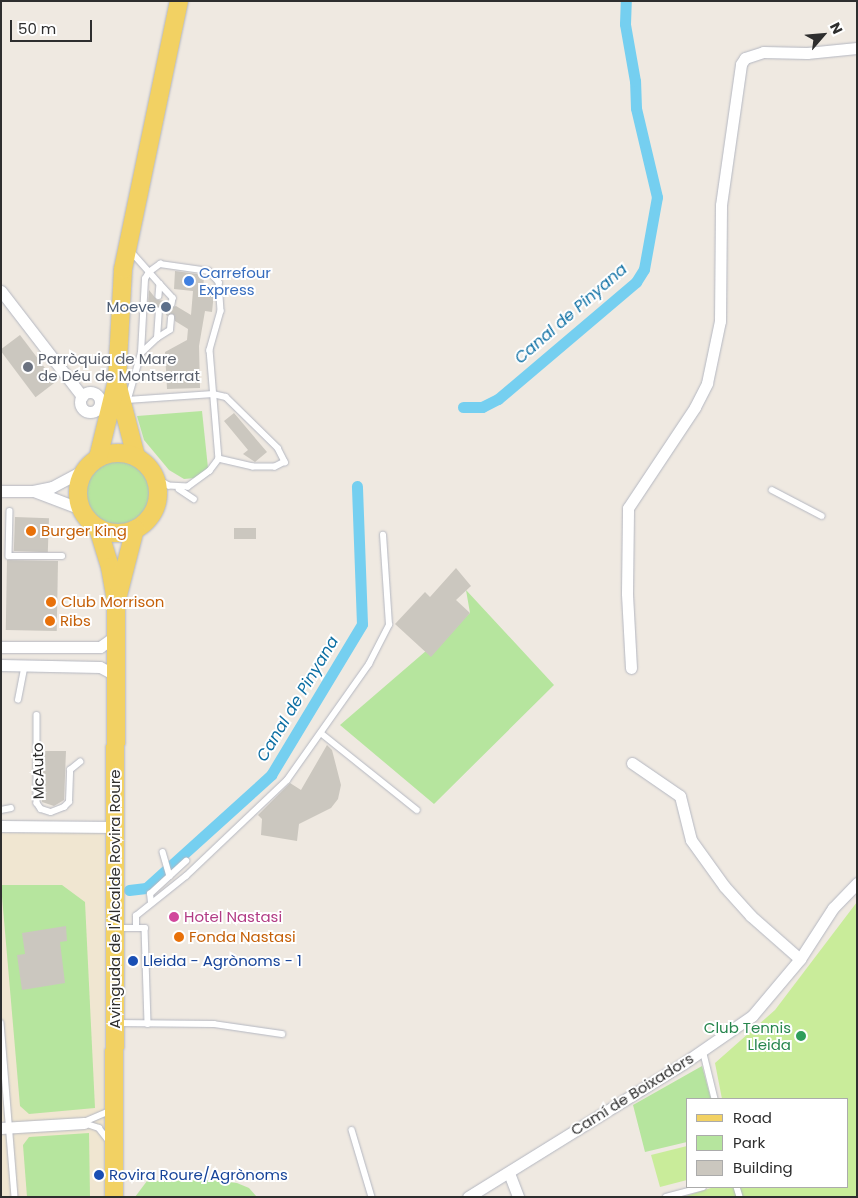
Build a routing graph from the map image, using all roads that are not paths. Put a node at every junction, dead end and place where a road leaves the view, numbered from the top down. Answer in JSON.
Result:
{"nodes":[{"id":1,"x":179,"y":1,"type":"edge"},
{"id":2,"x":857,"y":48,"type":"edge"},
{"id":3,"x":128,"y":247,"type":"junction"},
{"id":4,"x":149,"y":272,"type":"junction"},
{"id":5,"x":160,"y":284,"type":"junction"},
{"id":6,"x":1,"y":291,"type":"edge"},
{"id":7,"x":159,"y":296,"type":"dead end"},
{"id":8,"x":172,"y":304,"type":"dead end"},
{"id":9,"x":159,"y":311,"type":"dead end"},
{"id":10,"x":171,"y":318,"type":"dead end"},
{"id":11,"x":157,"y":338,"type":"junction"},
{"id":12,"x":141,"y":353,"type":"junction"},
{"id":13,"x":117,"y":380,"type":"junction"},
{"id":14,"x":213,"y":394,"type":"junction"},
{"id":15,"x":82,"y":396,"type":"dead end"},
{"id":16,"x":126,"y":401,"type":"junction"},
{"id":17,"x":136,"y":457,"type":"junction"},
{"id":18,"x":218,"y":460,"type":"junction"},
{"id":19,"x":92,"y":463,"type":"junction"},
{"id":20,"x":155,"y":478,"type":"junction"},
{"id":21,"x":178,"y":488,"type":"junction"},
{"id":22,"x":772,"y":490,"type":"dead end"},
{"id":23,"x":1,"y":491,"type":"edge"},
{"id":24,"x":33,"y":491,"type":"junction"},
{"id":25,"x":194,"y":499,"type":"dead end"},
{"id":26,"x":82,"y":509,"type":"junction"},
{"id":27,"x":10,"y":511,"type":"dead end"},
{"id":28,"x":822,"y":516,"type":"dead end"},
{"id":29,"x":98,"y":528,"type":"junction"},
{"id":30,"x":135,"y":529,"type":"junction"},
{"id":31,"x":383,"y":535,"type":"dead end"},
{"id":32,"x":62,"y":556,"type":"dead end"},
{"id":33,"x":116,"y":602,"type":"junction"},
{"id":34,"x":116,"y":636,"type":"junction"},
{"id":35,"x":3,"y":647,"type":"edge"},
{"id":36,"x":19,"y":647,"type":"junction"},
{"id":37,"x":6,"y":665,"type":"edge"},
{"id":38,"x":25,"y":665,"type":"junction"},
{"id":39,"x":631,"y":668,"type":"dead end"},
{"id":40,"x":115,"y":675,"type":"junction"},
{"id":41,"x":18,"y":700,"type":"dead end"},
{"id":42,"x":37,"y":715,"type":"dead end"},
{"id":43,"x":321,"y":733,"type":"junction"},
{"id":44,"x":80,"y":762,"type":"dead end"},
{"id":45,"x":632,"y":763,"type":"dead end"},
{"id":46,"x":11,"y":808,"type":"dead end"},
{"id":47,"x":1,"y":810,"type":"edge"},
{"id":48,"x":417,"y":810,"type":"dead end"},
{"id":49,"x":1,"y":826,"type":"edge"},
{"id":50,"x":115,"y":827,"type":"junction"},
{"id":51,"x":162,"y":852,"type":"dead end"},
{"id":52,"x":186,"y":862,"type":"dead end"},
{"id":53,"x":170,"y":874,"type":"junction"},
{"id":54,"x":857,"y":883,"type":"edge"},
{"id":55,"x":150,"y":903,"type":"junction"},
{"id":56,"x":115,"y":928,"type":"junction"},
{"id":57,"x":136,"y":928,"type":"junction"},
{"id":58,"x":800,"y":959,"type":"junction"},
{"id":59,"x":1,"y":1023,"type":"edge"},
{"id":60,"x":114,"y":1023,"type":"junction"},
{"id":61,"x":148,"y":1024,"type":"junction"},
{"id":62,"x":282,"y":1034,"type":"dead end"},
{"id":63,"x":703,"y":1050,"type":"junction"},
{"id":64,"x":715,"y":1098,"type":"edge"},
{"id":65,"x":115,"y":1102,"type":"junction"},
{"id":66,"x":84,"y":1123,"type":"junction"},
{"id":67,"x":5,"y":1128,"type":"edge"},
{"id":68,"x":352,"y":1130,"type":"dead end"},
{"id":69,"x":114,"y":1164,"type":"junction"},
{"id":70,"x":509,"y":1173,"type":"junction"},
{"id":71,"x":699,"y":1188,"type":"edge"},
{"id":72,"x":15,"y":1197,"type":"edge"},
{"id":73,"x":114,"y":1197,"type":"edge"},
{"id":74,"x":372,"y":1197,"type":"edge"},
{"id":75,"x":468,"y":1197,"type":"edge"},
{"id":76,"x":518,"y":1197,"type":"edge"},
{"id":77,"x":666,"y":1197,"type":"edge"}],
"edges":[{"from":1,"to":3,"type":"main road"},
{"from":2,"to":39,"type":"street"},
{"from":3,"to":4,"type":"lane"},
{"from":3,"to":13,"type":"main road"},
{"from":4,"to":5,"type":"lane"},
{"from":4,"to":12,"type":"lane"},
{"from":4,"to":14,"type":"lane"},
{"from":5,"to":7,"type":"lane"},
{"from":5,"to":8,"type":"lane"},
{"from":6,"to":15,"type":"street"},
{"from":9,"to":11,"type":"lane"},
{"from":10,"to":11,"type":"lane"},
{"from":11,"to":12,"type":"lane"},
{"from":12,"to":16,"type":"lane"},
{"from":13,"to":16,"type":"main road"},
{"from":13,"to":19,"type":"main road"},
{"from":14,"to":16,"type":"lane"},
{"from":14,"to":18,"type":"lane"},
{"from":14,"to":18,"type":"lane"},
{"from":16,"to":17,"type":"main road"},
{"from":17,"to":19,"type":"main road"},
{"from":17,"to":20,"type":"main road"},
{"from":18,"to":21,"type":"lane"},
{"from":19,"to":24,"type":"street"},
{"from":19,"to":26,"type":"main road"},
{"from":20,"to":21,"type":"lane"},
{"from":20,"to":30,"type":"main road"},
{"from":21,"to":25,"type":"lane"},
{"from":22,"to":28,"type":"lane"},
{"from":23,"to":24,"type":"street"},
{"from":24,"to":26,"type":"street"},
{"from":26,"to":29,"type":"main road"},
{"from":27,"to":32,"type":"lane"},
{"from":29,"to":30,"type":"main road"},
{"from":29,"to":33,"type":"main road"},
{"from":30,"to":33,"type":"main road"},
{"from":31,"to":43,"type":"lane"},
{"from":33,"to":34,"type":"main road","name":"Avinguda de l'Alcalde Rovira Roure"},
{"from":34,"to":36,"type":"street"},
{"from":34,"to":40,"type":"main road","name":"Avinguda de l'Alcalde Rovira Roure"},
{"from":35,"to":36,"type":"street"},
{"from":35,"to":37,"type":"street"},
{"from":36,"to":37,"type":"street"},
{"from":37,"to":38,"type":"street"},
{"from":38,"to":40,"type":"street"},
{"from":38,"to":41,"type":"lane"},
{"from":40,"to":50,"type":"main road","name":"Avinguda de l'Alcalde Rovira Roure"},
{"from":42,"to":44,"type":"lane","name":"McAuto"},
{"from":43,"to":48,"type":"lane"},
{"from":43,"to":55,"type":"lane"},
{"from":45,"to":58,"type":"street"},
{"from":46,"to":47,"type":"lane"},
{"from":49,"to":50,"type":"street"},
{"from":50,"to":56,"type":"main road","name":"Avinguda de l'Alcalde Rovira Roure"},
{"from":51,"to":53,"type":"lane"},
{"from":52,"to":53,"type":"lane"},
{"from":53,"to":55,"type":"lane"},
{"from":54,"to":58,"type":"street","name":"Camí de Boixadors"},
{"from":55,"to":57,"type":"lane"},
{"from":56,"to":57,"type":"lane"},
{"from":56,"to":60,"type":"main road","name":"Avinguda de l'Alcalde Rovira Roure"},
{"from":57,"to":61,"type":"lane"},
{"from":58,"to":63,"type":"street","name":"Camí de Boixadors"},
{"from":59,"to":67,"type":"lane"},
{"from":60,"to":61,"type":"lane"},
{"from":60,"to":65,"type":"main road","name":"Avinguda de l'Alcalde Rovira Roure"},
{"from":61,"to":62,"type":"lane"},
{"from":63,"to":64,"type":"lane"},
{"from":63,"to":70,"type":"street","name":"Camí de Boixadors"},
{"from":65,"to":66,"type":"lane"},
{"from":65,"to":69,"type":"main road","name":"Avinguda de l'Alcalde Rovira Roure"},
{"from":66,"to":67,"type":"street"},
{"from":66,"to":69,"type":"lane"},
{"from":67,"to":72,"type":"lane"},
{"from":68,"to":74,"type":"lane"},
{"from":69,"to":73,"type":"main road","name":"Avinguda de l'Alcalde Rovira Roure"},
{"from":70,"to":75,"type":"street","name":"Camí de Boixadors"},
{"from":70,"to":76,"type":"street"},
{"from":71,"to":77,"type":"lane"}]}
